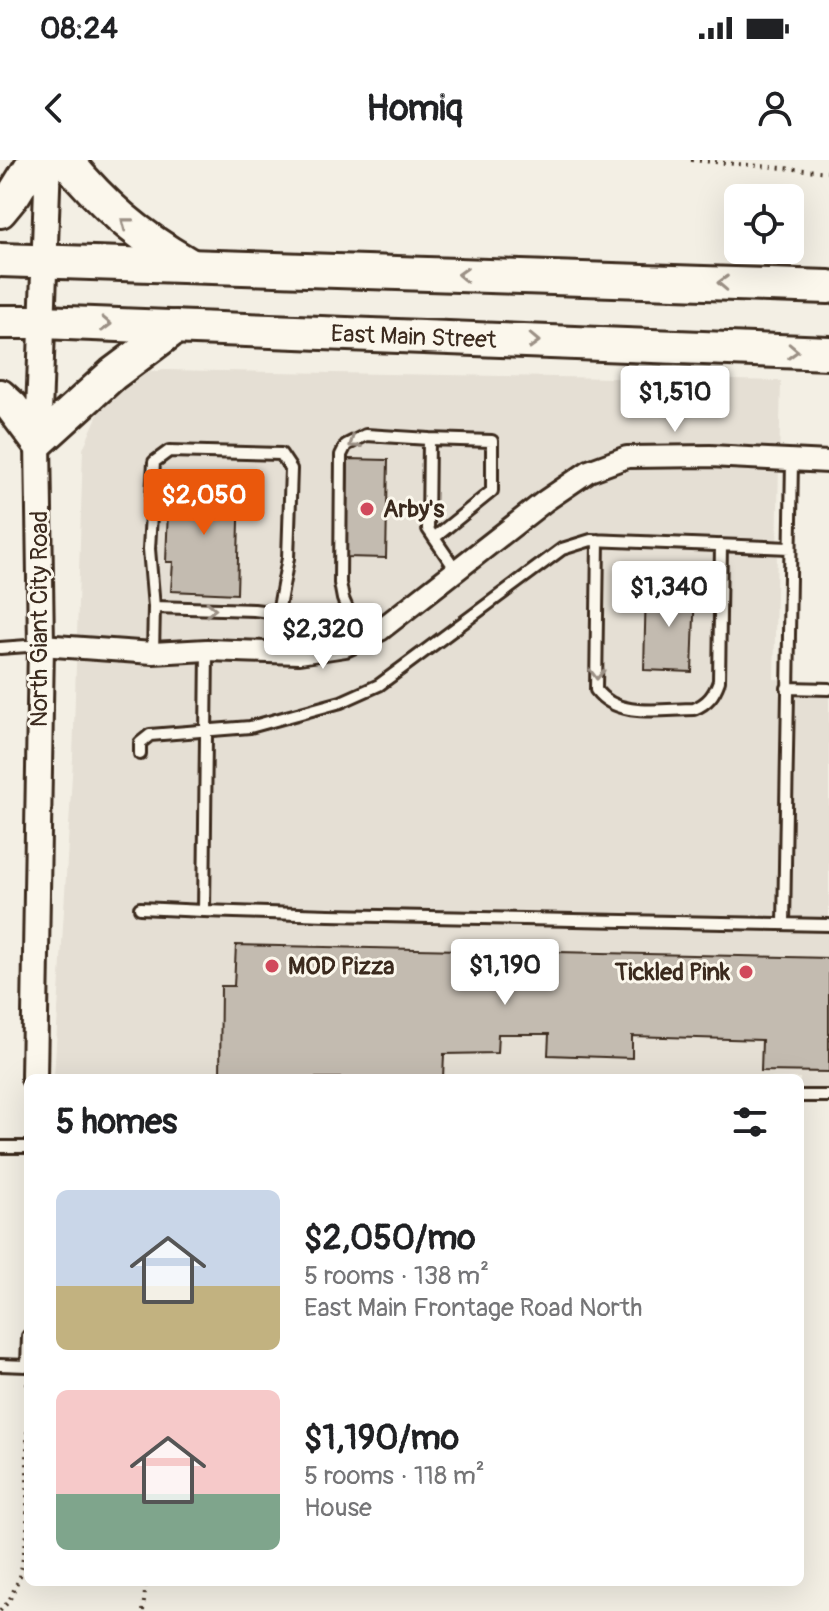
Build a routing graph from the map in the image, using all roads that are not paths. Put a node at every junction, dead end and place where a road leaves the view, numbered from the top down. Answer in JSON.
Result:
{"nodes":[{"id":1,"x":35,"y":160,"type":"edge"},
{"id":2,"x":48,"y":160,"type":"edge"},
{"id":3,"x":66,"y":160,"type":"edge"},
{"id":4,"x":0,"y":211,"type":"edge"},
{"id":5,"x":0,"y":260,"type":"edge"},
{"id":6,"x":44,"y":261,"type":"junction"},
{"id":7,"x":191,"y":266,"type":"junction"},
{"id":8,"x":829,"y":287,"type":"edge"},
{"id":9,"x":0,"y":322,"type":"edge"},
{"id":10,"x":42,"y":322,"type":"junction"},
{"id":11,"x":176,"y":327,"type":"junction"},
{"id":12,"x":829,"y":353,"type":"edge"},
{"id":13,"x":0,"y":396,"type":"edge"},
{"id":14,"x":429,"y":439,"type":"junction"},
{"id":15,"x":38,"y":442,"type":"junction"},
{"id":16,"x":792,"y":461,"type":"junction"},
{"id":17,"x":829,"y":462,"type":"edge"},
{"id":18,"x":434,"y":538,"type":"junction"},
{"id":19,"x":598,"y":540,"type":"junction"},
{"id":20,"x":721,"y":545,"type":"junction"},
{"id":21,"x":790,"y":548,"type":"junction"},
{"id":22,"x":456,"y":570,"type":"junction"},
{"id":23,"x":154,"y":607,"type":"junction"},
{"id":24,"x":273,"y":613,"type":"junction"},
{"id":25,"x":360,"y":639,"type":"junction"},
{"id":26,"x":41,"y":645,"type":"junction"},
{"id":27,"x":0,"y":648,"type":"edge"},
{"id":28,"x":207,"y":650,"type":"junction"},
{"id":29,"x":153,"y":653,"type":"junction"},
{"id":30,"x":278,"y":653,"type":"junction"},
{"id":31,"x":787,"y":688,"type":"junction"},
{"id":32,"x":829,"y":689,"type":"edge"},
{"id":33,"x":206,"y":730,"type":"junction"},
{"id":34,"x":140,"y":754,"type":"dead end"},
{"id":35,"x":140,"y":908,"type":"dead end"},
{"id":36,"x":204,"y":911,"type":"junction"},
{"id":37,"x":784,"y":924,"type":"junction"},
{"id":38,"x":829,"y":925,"type":"edge"},
{"id":39,"x":34,"y":1074,"type":"edge"},
{"id":40,"x":804,"y":1096,"type":"edge"},
{"id":41,"x":829,"y":1096,"type":"edge"},
{"id":42,"x":0,"y":1147,"type":"edge"},
{"id":43,"x":24,"y":1147,"type":"edge"},
{"id":44,"x":0,"y":1365,"type":"edge"},
{"id":45,"x":24,"y":1366,"type":"edge"}],
"edges":[{"from":1,"to":4,"type":"highway"},
{"from":2,"to":6,"type":"street","name":"North Giant City Road"},
{"from":7,"to":3,"type":"highway","one_way":true},
{"from":5,"to":6,"type":"highway"},
{"from":6,"to":7,"type":"highway"},
{"from":6,"to":10,"type":"street","name":"North Giant City Road"},
{"from":8,"to":7,"type":"highway","one_way":true},
{"from":9,"to":10,"type":"highway","name":"East Main Street"},
{"from":10,"to":11,"type":"highway","name":"East Main Street","one_way":true},
{"from":10,"to":15,"type":"street","name":"North Giant City Road"},
{"from":11,"to":12,"type":"highway","name":"East Main Street","one_way":true},
{"from":11,"to":15,"type":"highway"},
{"from":13,"to":15,"type":"highway"},
{"from":14,"to":18,"type":"lane"},
{"from":14,"to":18,"type":"lane"},
{"from":14,"to":25,"type":"lane","one_way":true},
{"from":15,"to":26,"type":"street","name":"North Giant City Road"},
{"from":16,"to":17,"type":"street"},
{"from":16,"to":21,"type":"lane"},
{"from":16,"to":22,"type":"street"},
{"from":18,"to":22,"type":"lane"},
{"from":19,"to":20,"type":"lane"},
{"from":19,"to":20,"type":"lane","one_way":true},
{"from":19,"to":33,"type":"lane"},
{"from":20,"to":21,"type":"lane"},
{"from":21,"to":31,"type":"lane"},
{"from":22,"to":25,"type":"street"},
{"from":23,"to":24,"type":"lane","one_way":true},
{"from":23,"to":24,"type":"lane"},
{"from":23,"to":29,"type":"lane"},
{"from":24,"to":30,"type":"lane"},
{"from":25,"to":30,"type":"street"},
{"from":26,"to":27,"type":"lane"},
{"from":26,"to":29,"type":"street"},
{"from":26,"to":39,"type":"street","name":"North Giant City Road"},
{"from":28,"to":29,"type":"street"},
{"from":28,"to":30,"type":"street"},
{"from":28,"to":33,"type":"lane"},
{"from":31,"to":32,"type":"lane"},
{"from":31,"to":37,"type":"lane"},
{"from":33,"to":34,"type":"lane"},
{"from":33,"to":36,"type":"lane"},
{"from":35,"to":36,"type":"lane"},
{"from":36,"to":37,"type":"lane"},
{"from":37,"to":38,"type":"lane"},
{"from":40,"to":41,"type":"lane"},
{"from":42,"to":43,"type":"lane"},
{"from":44,"to":45,"type":"lane"}]}
